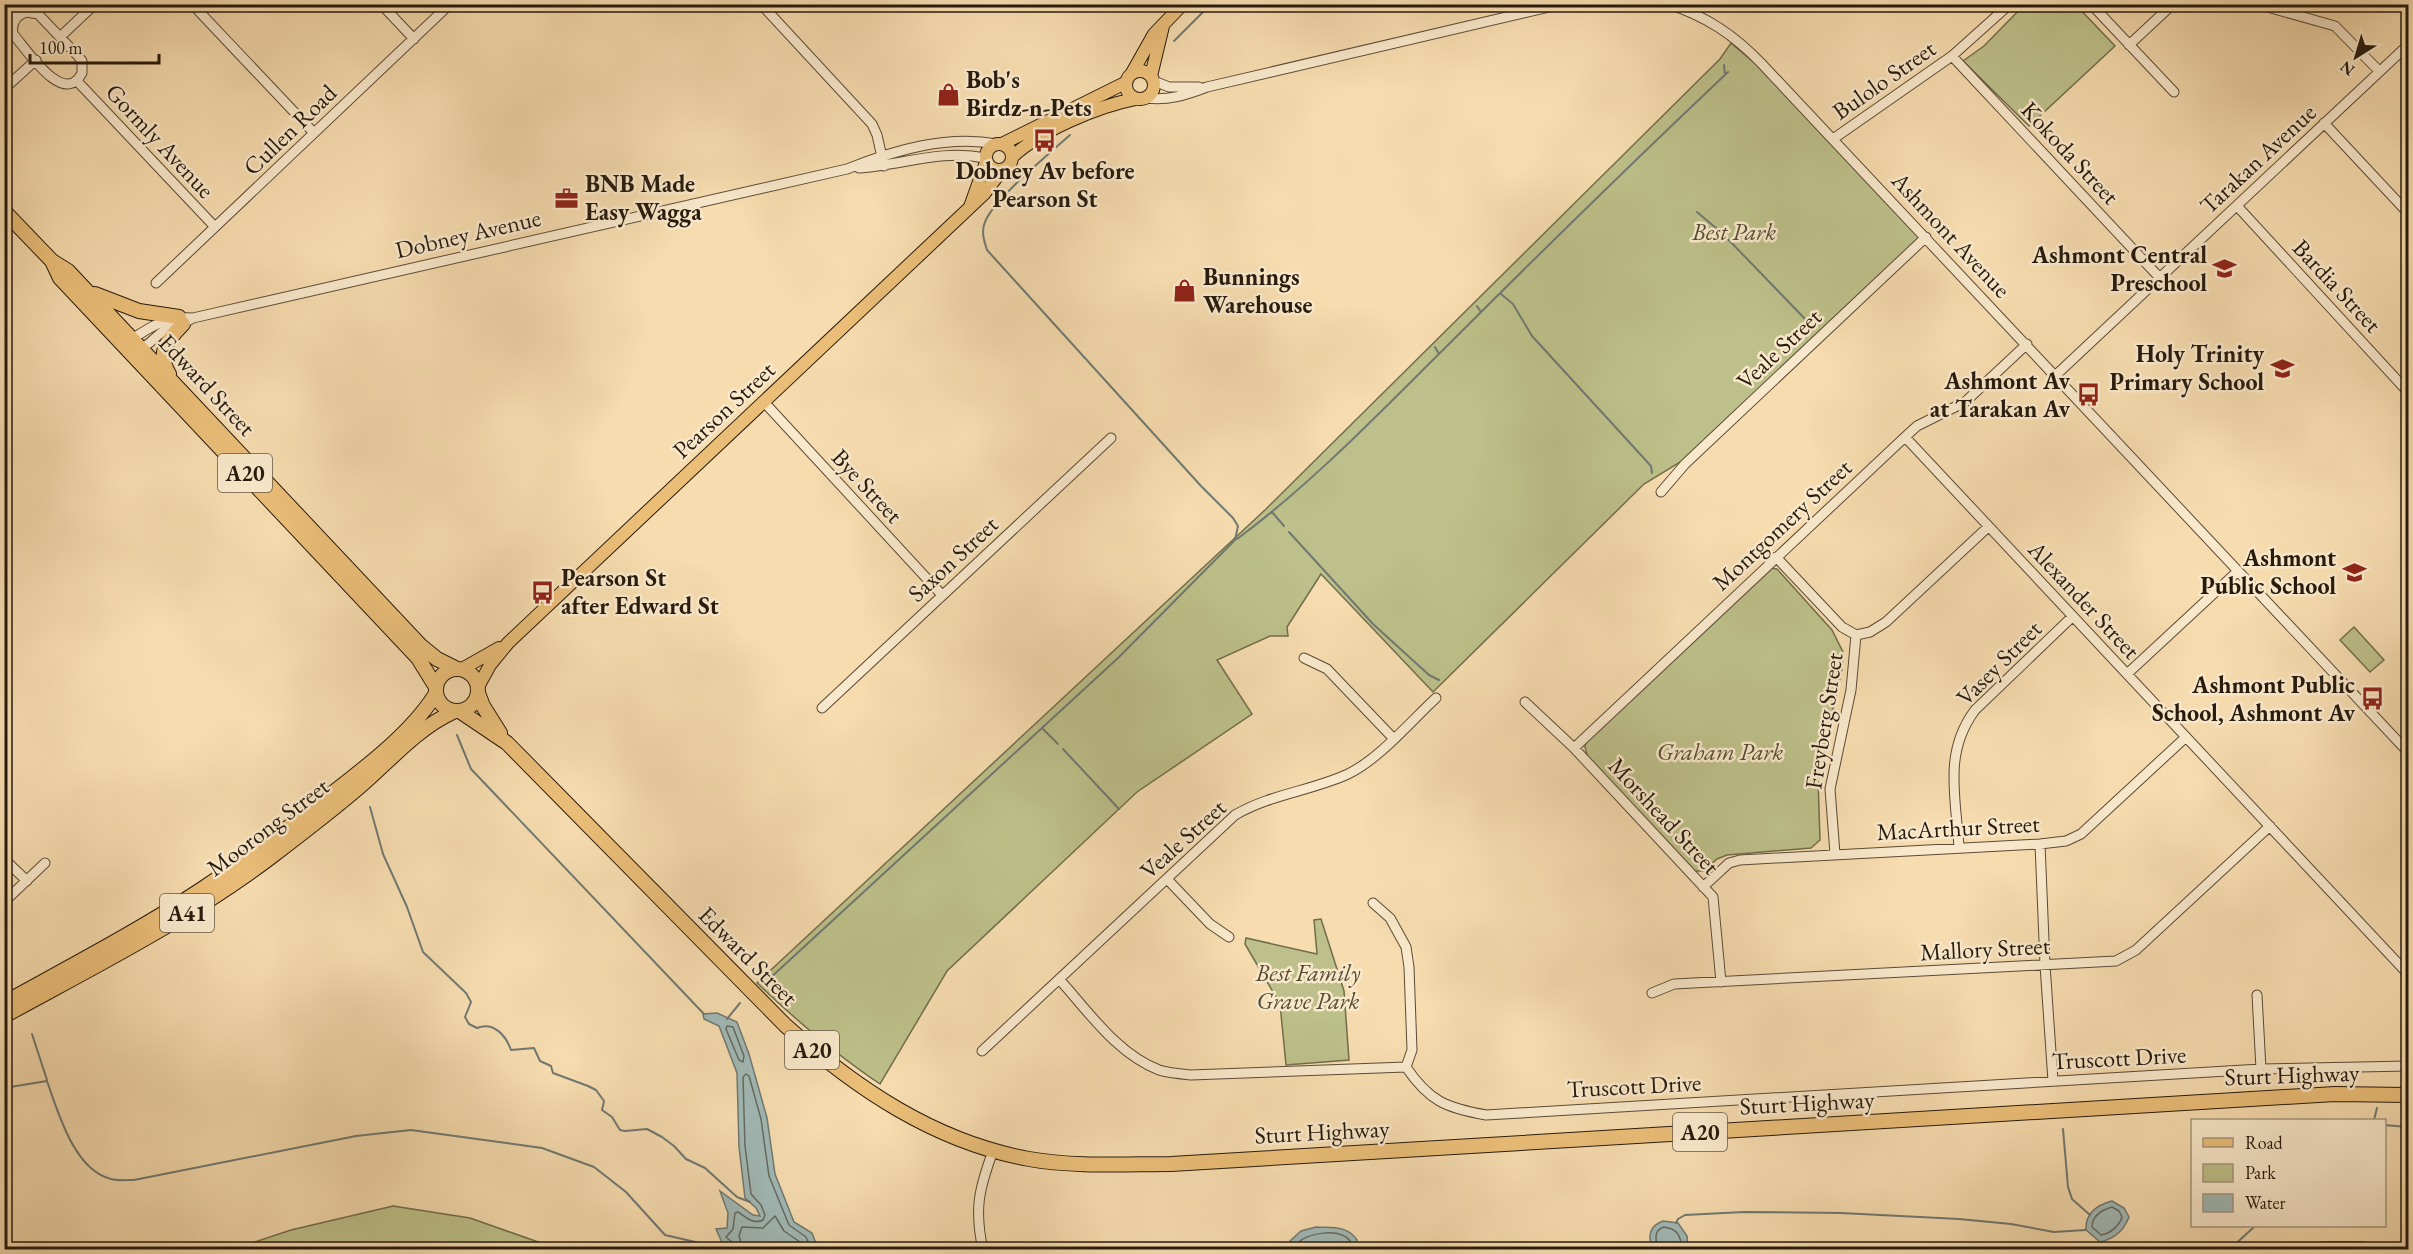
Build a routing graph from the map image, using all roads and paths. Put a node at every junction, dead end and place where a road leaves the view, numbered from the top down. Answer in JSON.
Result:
{"nodes":[{"id":1,"x":8,"y":4,"type":"edge"},
{"id":2,"x":95,"y":4,"type":"edge"},
{"id":3,"x":192,"y":4,"type":"edge"},
{"id":4,"x":381,"y":4,"type":"edge"},
{"id":5,"x":450,"y":4,"type":"edge"},
{"id":6,"x":761,"y":4,"type":"edge"},
{"id":7,"x":1183,"y":4,"type":"edge"},
{"id":8,"x":1562,"y":4,"type":"edge"},
{"id":9,"x":1668,"y":4,"type":"edge"},
{"id":10,"x":2010,"y":4,"type":"edge"},
{"id":11,"x":2091,"y":4,"type":"edge"},
{"id":12,"x":2173,"y":4,"type":"edge"},
{"id":13,"x":2257,"y":4,"type":"edge"},
{"id":14,"x":18,"y":16,"type":"junction"},
{"id":15,"x":1163,"y":26,"type":"junction"},
{"id":16,"x":60,"y":37,"type":"junction"},
{"id":17,"x":414,"y":39,"type":"junction"},
{"id":18,"x":2129,"y":45,"type":"junction"},
{"id":19,"x":2409,"y":45,"type":"edge"},
{"id":20,"x":1952,"y":56,"type":"junction"},
{"id":21,"x":36,"y":60,"type":"junction"},
{"id":22,"x":2379,"y":70,"type":"junction"},
{"id":23,"x":1129,"y":78,"type":"junction"},
{"id":24,"x":1152,"y":78,"type":"junction"},
{"id":25,"x":77,"y":81,"type":"junction"},
{"id":26,"x":1207,"y":87,"type":"junction"},
{"id":27,"x":4,"y":89,"type":"edge"},
{"id":28,"x":2174,"y":93,"type":"dead end"},
{"id":29,"x":1140,"y":99,"type":"junction"},
{"id":30,"x":2324,"y":123,"type":"junction"},
{"id":31,"x":314,"y":132,"type":"junction"},
{"id":32,"x":1833,"y":139,"type":"junction"},
{"id":33,"x":999,"y":144,"type":"junction"},
{"id":34,"x":882,"y":155,"type":"junction"},
{"id":35,"x":1012,"y":157,"type":"junction"},
{"id":36,"x":986,"y":160,"type":"junction"},
{"id":37,"x":885,"y":166,"type":"junction"},
{"id":38,"x":847,"y":169,"type":"junction"},
{"id":39,"x":1002,"y":170,"type":"junction"},
{"id":40,"x":2238,"y":207,"type":"junction"},
{"id":41,"x":969,"y":208,"type":"junction"},
{"id":42,"x":4,"y":211,"type":"edge"},
{"id":43,"x":2409,"y":213,"type":"edge"},
{"id":44,"x":216,"y":228,"type":"junction"},
{"id":45,"x":1926,"y":237,"type":"junction"},
{"id":46,"x":52,"y":261,"type":"junction"},
{"id":47,"x":2159,"y":277,"type":"junction"},
{"id":48,"x":156,"y":283,"type":"dead end"},
{"id":49,"x":87,"y":291,"type":"junction"},
{"id":50,"x":185,"y":320,"type":"junction"},
{"id":51,"x":2027,"y":344,"type":"junction"},
{"id":52,"x":134,"y":346,"type":"junction"},
{"id":53,"x":2056,"y":375,"type":"junction"},
{"id":54,"x":173,"y":381,"type":"junction"},
{"id":55,"x":2409,"y":392,"type":"edge"},
{"id":56,"x":764,"y":402,"type":"junction"},
{"id":57,"x":1905,"y":437,"type":"junction"},
{"id":58,"x":1111,"y":438,"type":"dead end"},
{"id":59,"x":1661,"y":492,"type":"dead end"},
{"id":60,"x":1988,"y":526,"type":"junction"},
{"id":61,"x":1776,"y":557,"type":"junction"},
{"id":62,"x":2238,"y":571,"type":"junction"},
{"id":63,"x":942,"y":595,"type":"junction"},
{"id":64,"x":2073,"y":616,"type":"junction"},
{"id":65,"x":1856,"y":635,"type":"junction"},
{"id":66,"x":508,"y":643,"type":"junction"},
{"id":67,"x":1304,"y":658,"type":"dead end"},
{"id":68,"x":458,"y":669,"type":"junction"},
{"id":69,"x":2127,"y":674,"type":"junction"},
{"id":70,"x":478,"y":690,"type":"junction"},
{"id":71,"x":435,"y":691,"type":"junction"},
{"id":72,"x":1436,"y":698,"type":"dead end"},
{"id":73,"x":1525,"y":702,"type":"dead end"},
{"id":74,"x":822,"y":708,"type":"dead end"},
{"id":75,"x":457,"y":712,"type":"junction"},
{"id":76,"x":2186,"y":737,"type":"junction"},
{"id":77,"x":1393,"y":738,"type":"junction"},
{"id":78,"x":507,"y":743,"type":"junction"},
{"id":79,"x":1574,"y":748,"type":"junction"},
{"id":80,"x":2409,"y":752,"type":"edge"},
{"id":81,"x":2270,"y":826,"type":"junction"},
{"id":82,"x":2040,"y":844,"type":"junction"},
{"id":83,"x":1959,"y":848,"type":"junction"},
{"id":84,"x":1835,"y":854,"type":"junction"},
{"id":85,"x":4,"y":859,"type":"edge"},
{"id":86,"x":45,"y":863,"type":"dead end"},
{"id":87,"x":1167,"y":879,"type":"junction"},
{"id":88,"x":27,"y":881,"type":"junction"},
{"id":89,"x":1704,"y":887,"type":"junction"},
{"id":90,"x":4,"y":902,"type":"edge"},
{"id":91,"x":1373,"y":903,"type":"dead end"},
{"id":92,"x":1229,"y":937,"type":"dead end"},
{"id":93,"x":2045,"y":965,"type":"junction"},
{"id":94,"x":2409,"y":974,"type":"edge"},
{"id":95,"x":1059,"y":979,"type":"junction"},
{"id":96,"x":1721,"y":982,"type":"junction"},
{"id":97,"x":1652,"y":993,"type":"dead end"},
{"id":98,"x":2257,"y":995,"type":"dead end"},
{"id":99,"x":4,"y":1003,"type":"edge"},
{"id":100,"x":4,"y":1017,"type":"edge"},
{"id":101,"x":982,"y":1051,"type":"dead end"},
{"id":102,"x":2409,"y":1066,"type":"edge"},
{"id":103,"x":1406,"y":1067,"type":"junction"},
{"id":104,"x":2261,"y":1069,"type":"junction"},
{"id":105,"x":2053,"y":1081,"type":"junction"},
{"id":106,"x":2409,"y":1095,"type":"edge"},
{"id":107,"x":993,"y":1151,"type":"junction"},
{"id":108,"x":983,"y":1250,"type":"edge"}],
"edges":[{"from":1,"to":14,"type":"street"},
{"from":2,"to":16,"type":"street"},
{"from":3,"to":31,"type":"street"},
{"from":4,"to":17,"type":"street"},
{"from":5,"to":17,"type":"street","name":"Cullen Road"},
{"from":6,"to":34,"type":"street"},
{"from":7,"to":15,"type":"main road"},
{"from":8,"to":26,"type":"street"},
{"from":9,"to":32,"type":"street","name":"Ashmont Avenue"},
{"from":10,"to":20,"type":"street","name":"Bulolo Street"},
{"from":11,"to":18,"type":"street"},
{"from":12,"to":18,"type":"street"},
{"from":13,"to":22,"type":"street"},
{"from":14,"to":16,"type":"street","name":"Gormly Avenue"},
{"from":14,"to":21,"type":"street","name":"Gormly Avenue"},
{"from":15,"to":23,"type":"main road"},
{"from":15,"to":24,"type":"main road"},
{"from":16,"to":25,"type":"street","name":"Gormly Avenue"},
{"from":17,"to":31,"type":"street","name":"Cullen Road"},
{"from":18,"to":28,"type":"street"},
{"from":19,"to":22,"type":"street","name":"Tarakan Avenue"},
{"from":20,"to":32,"type":"street","name":"Bulolo Street"},
{"from":20,"to":47,"type":"street","name":"Kokoda Street"},
{"from":21,"to":25,"type":"street","name":"Gormly Avenue"},
{"from":21,"to":27,"type":"street"},
{"from":22,"to":30,"type":"street","name":"Tarakan Avenue"},
{"from":23,"to":24,"type":"main road"},
{"from":23,"to":29,"type":"main road"},
{"from":23,"to":33,"type":"main road"},
{"from":24,"to":26,"type":"street"},
{"from":24,"to":29,"type":"main road"},
{"from":25,"to":44,"type":"street","name":"Gormly Avenue"},
{"from":26,"to":29,"type":"street"},
{"from":29,"to":35,"type":"main road"},
{"from":30,"to":40,"type":"street","name":"Tarakan Avenue"},
{"from":30,"to":43,"type":"street"},
{"from":31,"to":44,"type":"street","name":"Cullen Road"},
{"from":32,"to":45,"type":"street","name":"Ashmont Avenue"},
{"from":33,"to":34,"type":"street","name":"Dobney Avenue"},
{"from":33,"to":35,"type":"main road"},
{"from":33,"to":36,"type":"main road"},
{"from":34,"to":37,"type":"street"},
{"from":34,"to":38,"type":"street","name":"Dobney Avenue"},
{"from":35,"to":39,"type":"main road"},
{"from":36,"to":37,"type":"street"},
{"from":36,"to":39,"type":"main road"},
{"from":36,"to":41,"type":"main road","name":"Pearson Street"},
{"from":37,"to":38,"type":"street"},
{"from":38,"to":50,"type":"street","name":"Dobney Avenue"},
{"from":39,"to":41,"type":"main road","name":"Pearson Street"},
{"from":40,"to":47,"type":"street","name":"Tarakan Avenue"},
{"from":40,"to":55,"type":"street","name":"Bardia Street"},
{"from":41,"to":56,"type":"main road","name":"Pearson Street"},
{"from":42,"to":46,"type":"highway","name":"Edward Street","number":"A20"},
{"from":44,"to":48,"type":"street","name":"Cullen Road"},
{"from":45,"to":51,"type":"street","name":"Ashmont Avenue"},
{"from":45,"to":59,"type":"street","name":"Veale Street"},
{"from":46,"to":49,"type":"highway","name":"Edward Street","number":"A20"},
{"from":46,"to":52,"type":"highway","name":"Edward Street","number":"A20"},
{"from":47,"to":53,"type":"street","name":"Tarakan Avenue"},
{"from":49,"to":50,"type":"highway"},
{"from":49,"to":52,"type":"highway","name":"Edward Street","number":"A20"},
{"from":50,"to":52,"type":"street","name":"Dobney Avenue"},
{"from":50,"to":54,"type":"highway"},
{"from":51,"to":53,"type":"street","name":"Ashmont Avenue"},
{"from":51,"to":57,"type":"street","name":"Montgomery Street"},
{"from":52,"to":54,"type":"highway","name":"Edward Street","number":"A20"},
{"from":52,"to":71,"type":"highway","name":"Edward Street","number":"A20"},
{"from":53,"to":62,"type":"street","name":"Ashmont Avenue"},
{"from":54,"to":68,"type":"highway","name":"Edward Street","number":"A20"},
{"from":56,"to":63,"type":"street","name":"Bye Street"},
{"from":56,"to":66,"type":"main road","name":"Pearson Street"},
{"from":57,"to":60,"type":"street","name":"Alexander Street"},
{"from":57,"to":61,"type":"street","name":"Montgomery Street"},
{"from":58,"to":63,"type":"street","name":"Saxon Street"},
{"from":60,"to":64,"type":"street","name":"Alexander Street"},
{"from":60,"to":65,"type":"street"},
{"from":61,"to":65,"type":"street","name":"Freyberg Street"},
{"from":61,"to":79,"type":"street","name":"Montgomery Street"},
{"from":62,"to":69,"type":"street"},
{"from":62,"to":80,"type":"street","name":"Ashmont Avenue"},
{"from":63,"to":74,"type":"street","name":"Saxon Street"},
{"from":64,"to":69,"type":"street","name":"Alexander Street"},
{"from":64,"to":83,"type":"street","name":"Vasey Street"},
{"from":65,"to":84,"type":"street","name":"Freyberg Street"},
{"from":66,"to":68,"type":"main road","name":"Pearson Street"},
{"from":66,"to":70,"type":"main road","name":"Pearson Street"},
{"from":67,"to":77,"type":"street"},
{"from":68,"to":70,"type":"highway","number":"A20"},
{"from":68,"to":71,"type":"highway","number":"A41"},
{"from":69,"to":76,"type":"street","name":"Alexander Street"},
{"from":70,"to":75,"type":"highway","number":"A41"},
{"from":70,"to":78,"type":"highway","name":"Edward Street","number":"A20"},
{"from":71,"to":75,"type":"highway","number":"A20"},
{"from":71,"to":99,"type":"highway","name":"Moorong Street","number":"A41"},
{"from":72,"to":77,"type":"street","name":"Veale Street"},
{"from":73,"to":79,"type":"street","name":"Morshead Street"},
{"from":75,"to":78,"type":"highway","name":"Edward Street","number":"A20"},
{"from":75,"to":100,"type":"highway","name":"Moorong Street","number":"A41"},
{"from":76,"to":81,"type":"street","name":"Alexander Street"},
{"from":76,"to":82,"type":"street","name":"MacArthur Street"},
{"from":77,"to":87,"type":"street","name":"Veale Street"},
{"from":78,"to":107,"type":"highway","name":"Edward Street","number":"A20"},
{"from":79,"to":89,"type":"street","name":"Morshead Street"},
{"from":81,"to":93,"type":"street","name":"Mallory Street"},
{"from":81,"to":94,"type":"street","name":"Alexander Street"},
{"from":82,"to":83,"type":"street","name":"MacArthur Street"},
{"from":82,"to":93,"type":"street"},
{"from":83,"to":84,"type":"street","name":"MacArthur Street"},
{"from":84,"to":89,"type":"street","name":"MacArthur Street"},
{"from":85,"to":88,"type":"street"},
{"from":86,"to":88,"type":"street"},
{"from":87,"to":92,"type":"street"},
{"from":87,"to":95,"type":"street","name":"Veale Street"},
{"from":88,"to":90,"type":"street"},
{"from":89,"to":96,"type":"street","name":"Morshead Street"},
{"from":91,"to":103,"type":"street"},
{"from":93,"to":96,"type":"street","name":"Mallory Street"},
{"from":93,"to":105,"type":"street"},
{"from":95,"to":101,"type":"street","name":"Veale Street"},
{"from":95,"to":103,"type":"street"},
{"from":96,"to":97,"type":"street","name":"Mallory Street"},
{"from":98,"to":104,"type":"street"},
{"from":102,"to":104,"type":"street","name":"Truscott Drive"},
{"from":103,"to":105,"type":"street","name":"Truscott Drive"},
{"from":104,"to":105,"type":"street","name":"Truscott Drive"},
{"from":106,"to":107,"type":"highway","name":"Sturt Highway","number":"A20"},
{"from":107,"to":108,"type":"street"}]}
